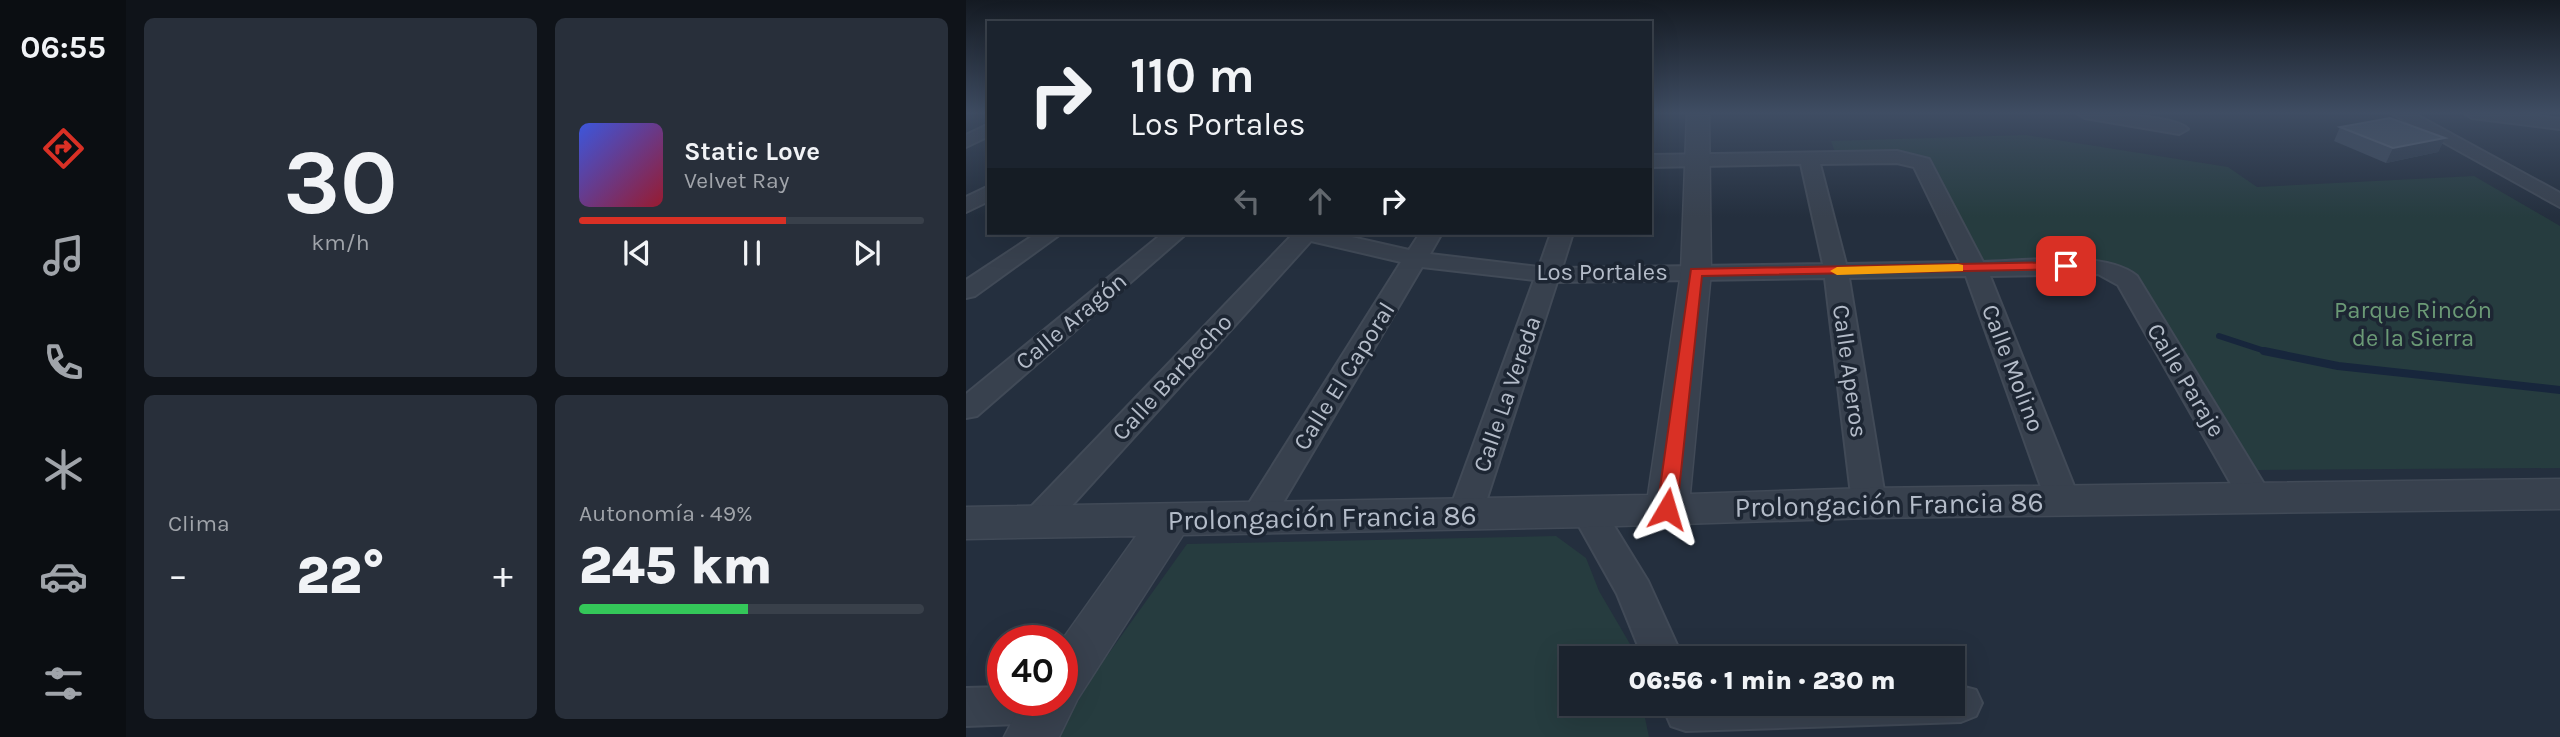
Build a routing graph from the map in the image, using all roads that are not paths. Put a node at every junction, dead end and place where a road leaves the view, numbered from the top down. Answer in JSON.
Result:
{"nodes":[{"id":1,"x":1697,"y":147,"type":"edge"},
{"id":2,"x":2461,"y":147,"type":"edge"},
{"id":3,"x":1809,"y":158,"type":"junction"},
{"id":4,"x":1697,"y":160,"type":"junction"},
{"id":5,"x":1652,"y":161,"type":"edge"},
{"id":6,"x":2560,"y":201,"type":"edge"},
{"id":7,"x":1048,"y":235,"type":"edge"},
{"id":8,"x":1174,"y":235,"type":"edge"},
{"id":9,"x":1304,"y":235,"type":"edge"},
{"id":10,"x":1314,"y":235,"type":"edge"},
{"id":11,"x":1430,"y":235,"type":"edge"},
{"id":12,"x":1561,"y":235,"type":"edge"},
{"id":13,"x":1416,"y":259,"type":"junction"},
{"id":14,"x":1975,"y":268,"type":"junction"},
{"id":15,"x":2111,"y":270,"type":"joint"},
{"id":16,"x":1836,"y":271,"type":"junction"},
{"id":17,"x":1696,"y":272,"type":"junction"},
{"id":18,"x":1549,"y":275,"type":"junction"},
{"id":19,"x":966,"y":291,"type":"edge"},
{"id":20,"x":966,"y":409,"type":"edge"},
{"id":21,"x":2560,"y":494,"type":"edge"},
{"id":22,"x":2255,"y":496,"type":"junction"},
{"id":23,"x":2063,"y":501,"type":"junction"},
{"id":24,"x":1869,"y":503,"type":"junction"},
{"id":25,"x":1667,"y":509,"type":"junction"},
{"id":26,"x":1588,"y":512,"type":"junction"},
{"id":27,"x":1465,"y":514,"type":"junction"},
{"id":28,"x":1256,"y":519,"type":"junction"},
{"id":29,"x":1169,"y":521,"type":"junction"},
{"id":30,"x":1037,"y":522,"type":"junction"},
{"id":31,"x":966,"y":523,"type":"edge"},
{"id":32,"x":1658,"y":646,"type":"edge"},
{"id":33,"x":1078,"y":660,"type":"edge"},
{"id":34,"x":966,"y":707,"type":"edge"},
{"id":35,"x":987,"y":707,"type":"edge"},
{"id":36,"x":1724,"y":716,"type":"edge"},
{"id":37,"x":1685,"y":718,"type":"edge"}],
"edges":[{"from":1,"to":4,"type":"street"},
{"from":2,"to":6,"type":"street"},
{"from":3,"to":4,"type":"street"},
{"from":3,"to":14,"type":"street","name":"Calle Molino"},
{"from":3,"to":16,"type":"street","name":"Calle Aperos"},
{"from":4,"to":5,"type":"street"},
{"from":4,"to":17,"type":"street"},
{"from":7,"to":19,"type":"street"},
{"from":8,"to":20,"type":"street","name":"Calle Aragón"},
{"from":9,"to":30,"type":"street","name":"Calle Barbecho"},
{"from":10,"to":13,"type":"street","name":"Los Portales"},
{"from":11,"to":13,"type":"street","name":"Calle El Caporal"},
{"from":12,"to":18,"type":"street","name":"Calle La Vereda"},
{"from":13,"to":18,"type":"street","name":"Los Portales"},
{"from":13,"to":28,"type":"street","name":"Calle El Caporal"},
{"from":14,"to":15,"type":"street","name":"Los Portales"},
{"from":14,"to":16,"type":"street","name":"Los Portales"},
{"from":14,"to":23,"type":"street","name":"Calle Molino"},
{"from":15,"to":22,"type":"street","name":"Calle Paraje"},
{"from":16,"to":17,"type":"street","name":"Los Portales"},
{"from":16,"to":24,"type":"street","name":"Calle Aperos"},
{"from":17,"to":18,"type":"street","name":"Los Portales"},
{"from":17,"to":25,"type":"street"},
{"from":18,"to":27,"type":"street","name":"Calle La Vereda"},
{"from":21,"to":22,"type":"street","name":"Prolongación Francia 86"},
{"from":22,"to":23,"type":"street","name":"Prolongación Francia 86"},
{"from":23,"to":24,"type":"street","name":"Prolongación Francia 86"},
{"from":24,"to":25,"type":"street","name":"Prolongación Francia 86"},
{"from":25,"to":26,"type":"street","name":"Prolongación Francia 86"},
{"from":26,"to":27,"type":"street","name":"Prolongación Francia 86"},
{"from":26,"to":32,"type":"street"},
{"from":27,"to":28,"type":"street","name":"Prolongación Francia 86"},
{"from":28,"to":29,"type":"street","name":"Prolongación Francia 86"},
{"from":29,"to":30,"type":"street","name":"Prolongación Francia 86"},
{"from":29,"to":33,"type":"street"},
{"from":30,"to":31,"type":"street","name":"Prolongación Francia 86"},
{"from":34,"to":35,"type":"street"},
{"from":36,"to":37,"type":"street"}]}
